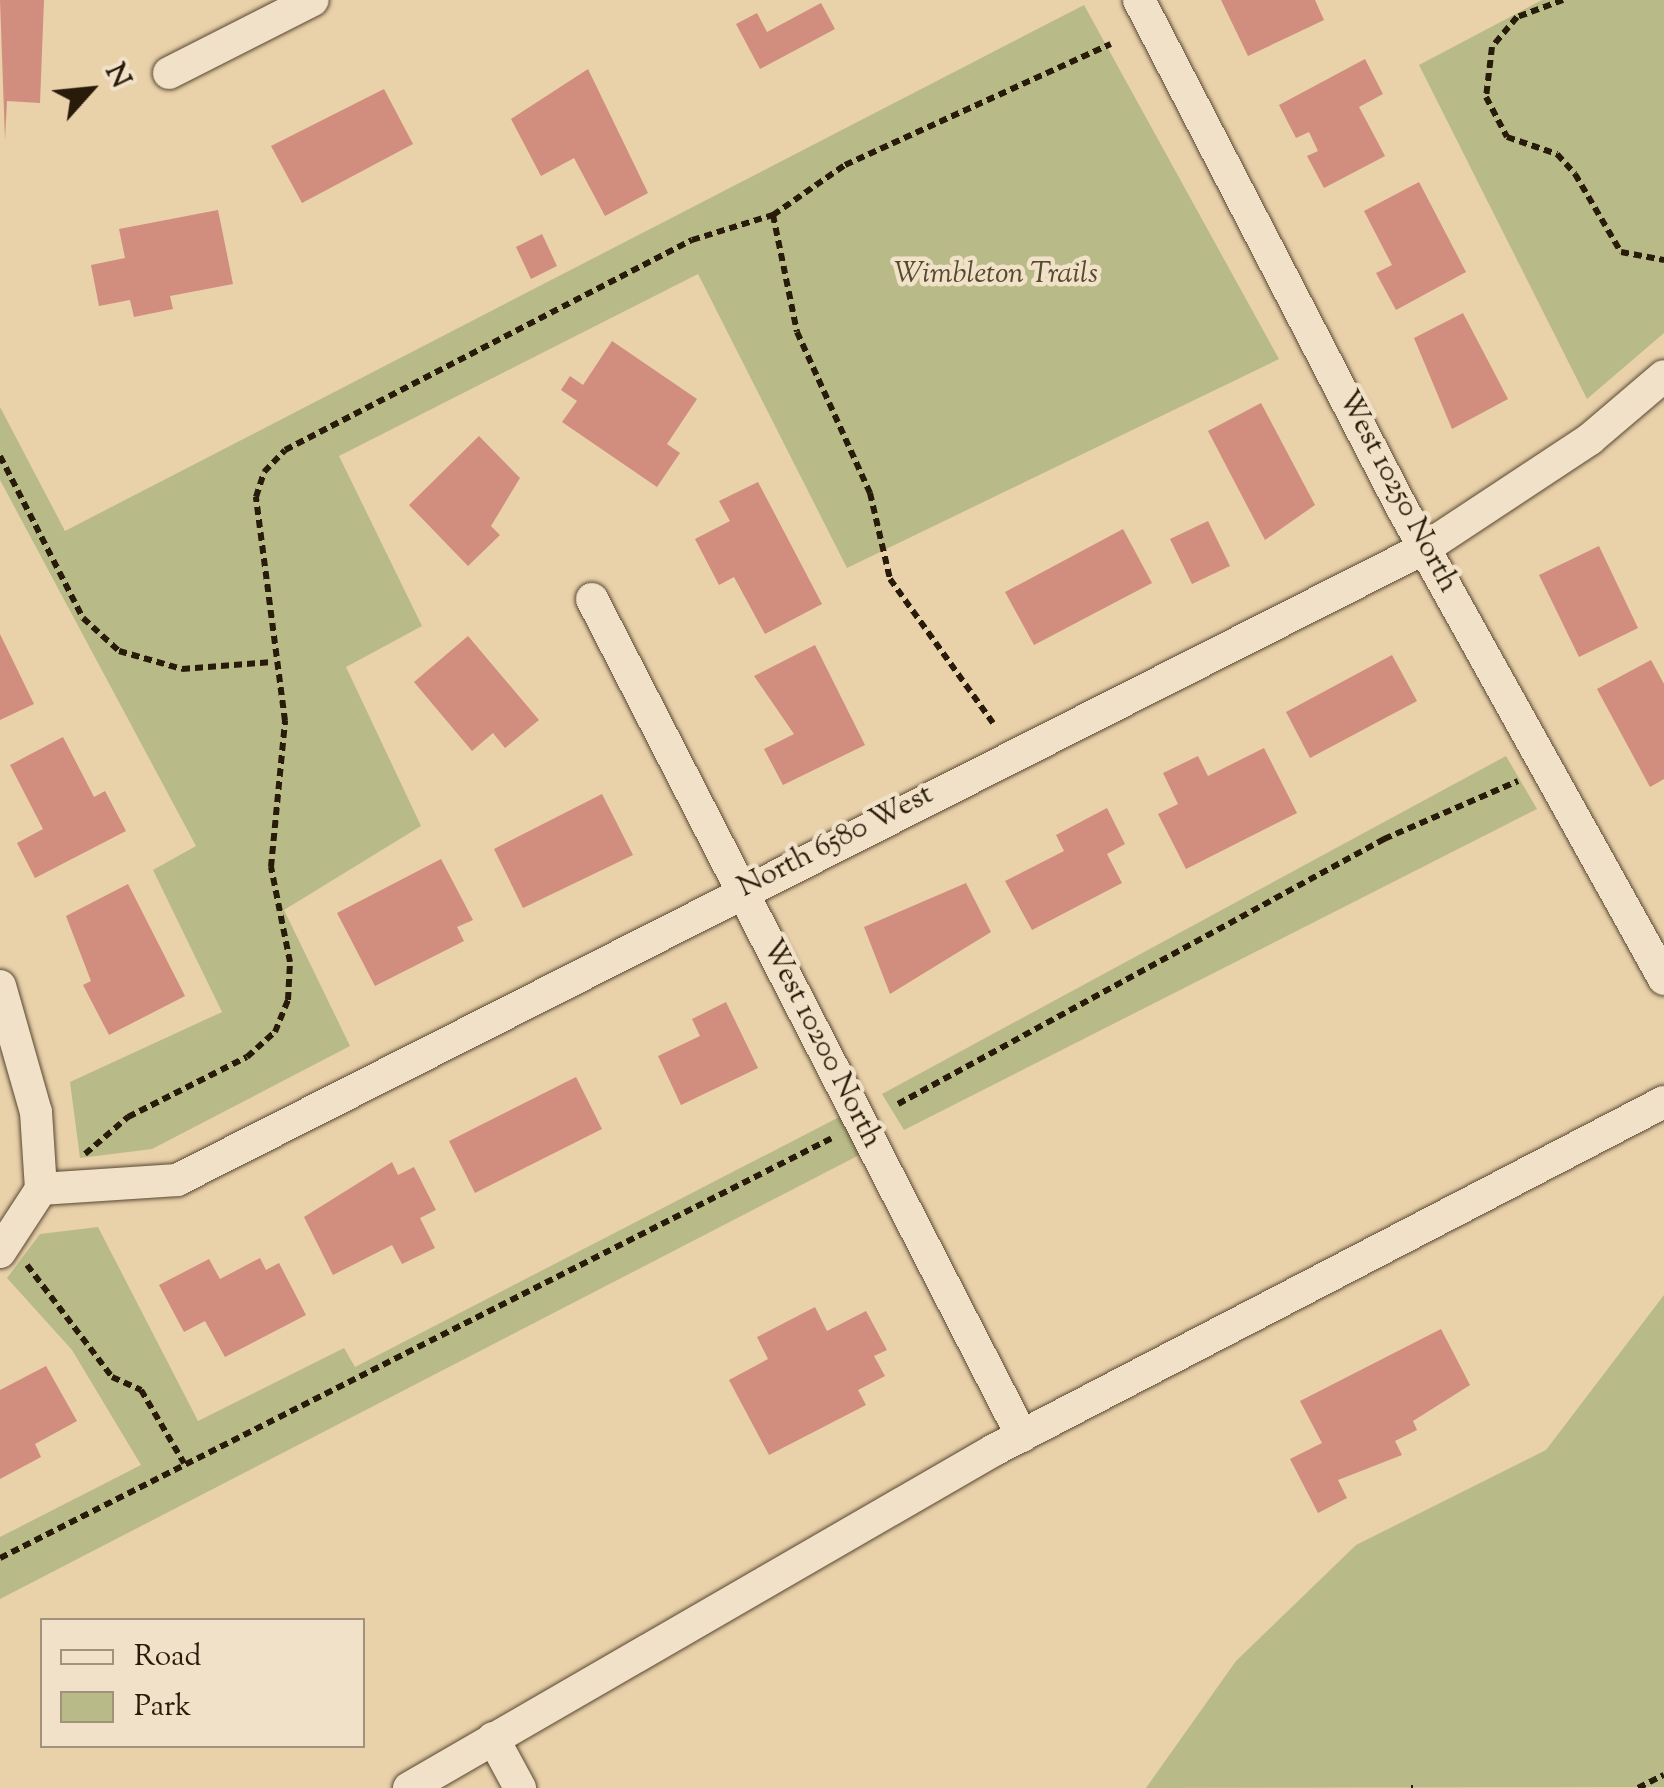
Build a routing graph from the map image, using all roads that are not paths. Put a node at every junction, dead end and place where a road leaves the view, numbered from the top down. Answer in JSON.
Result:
{"nodes":[{"id":1,"x":313,"y":0,"type":"edge"},
{"id":2,"x":1139,"y":0,"type":"edge"},
{"id":3,"x":169,"y":73,"type":"dead end"},
{"id":4,"x":1664,"y":376,"type":"edge"},
{"id":5,"x":1425,"y":548,"type":"junction"},
{"id":6,"x":592,"y":599,"type":"dead end"},
{"id":7,"x":742,"y":891,"type":"junction"},
{"id":8,"x":1664,"y":979,"type":"edge"},
{"id":9,"x":0,"y":986,"type":"edge"},
{"id":10,"x":1664,"y":1102,"type":"edge"},
{"id":11,"x":41,"y":1190,"type":"junction"},
{"id":12,"x":13,"y":1258,"type":"edge"},
{"id":13,"x":1022,"y":1436,"type":"junction"},
{"id":14,"x":493,"y":1738,"type":"junction"},
{"id":15,"x":409,"y":1788,"type":"edge"},
{"id":16,"x":520,"y":1788,"type":"edge"}],
"edges":[{"from":1,"to":3,"type":"street"},
{"from":2,"to":5,"type":"street","name":"West 10250 North"},
{"from":4,"to":5,"type":"street","name":"North 6580 West"},
{"from":5,"to":7,"type":"street","name":"North 6580 West"},
{"from":5,"to":8,"type":"street","name":"West 10250 North"},
{"from":6,"to":7,"type":"street","name":"West 10200 North"},
{"from":7,"to":11,"type":"street","name":"North 6580 West"},
{"from":7,"to":13,"type":"street","name":"West 10200 North"},
{"from":9,"to":11,"type":"street"},
{"from":10,"to":13,"type":"street"},
{"from":11,"to":12,"type":"street"},
{"from":13,"to":14,"type":"street"},
{"from":14,"to":15,"type":"street"},
{"from":14,"to":16,"type":"street"}]}
